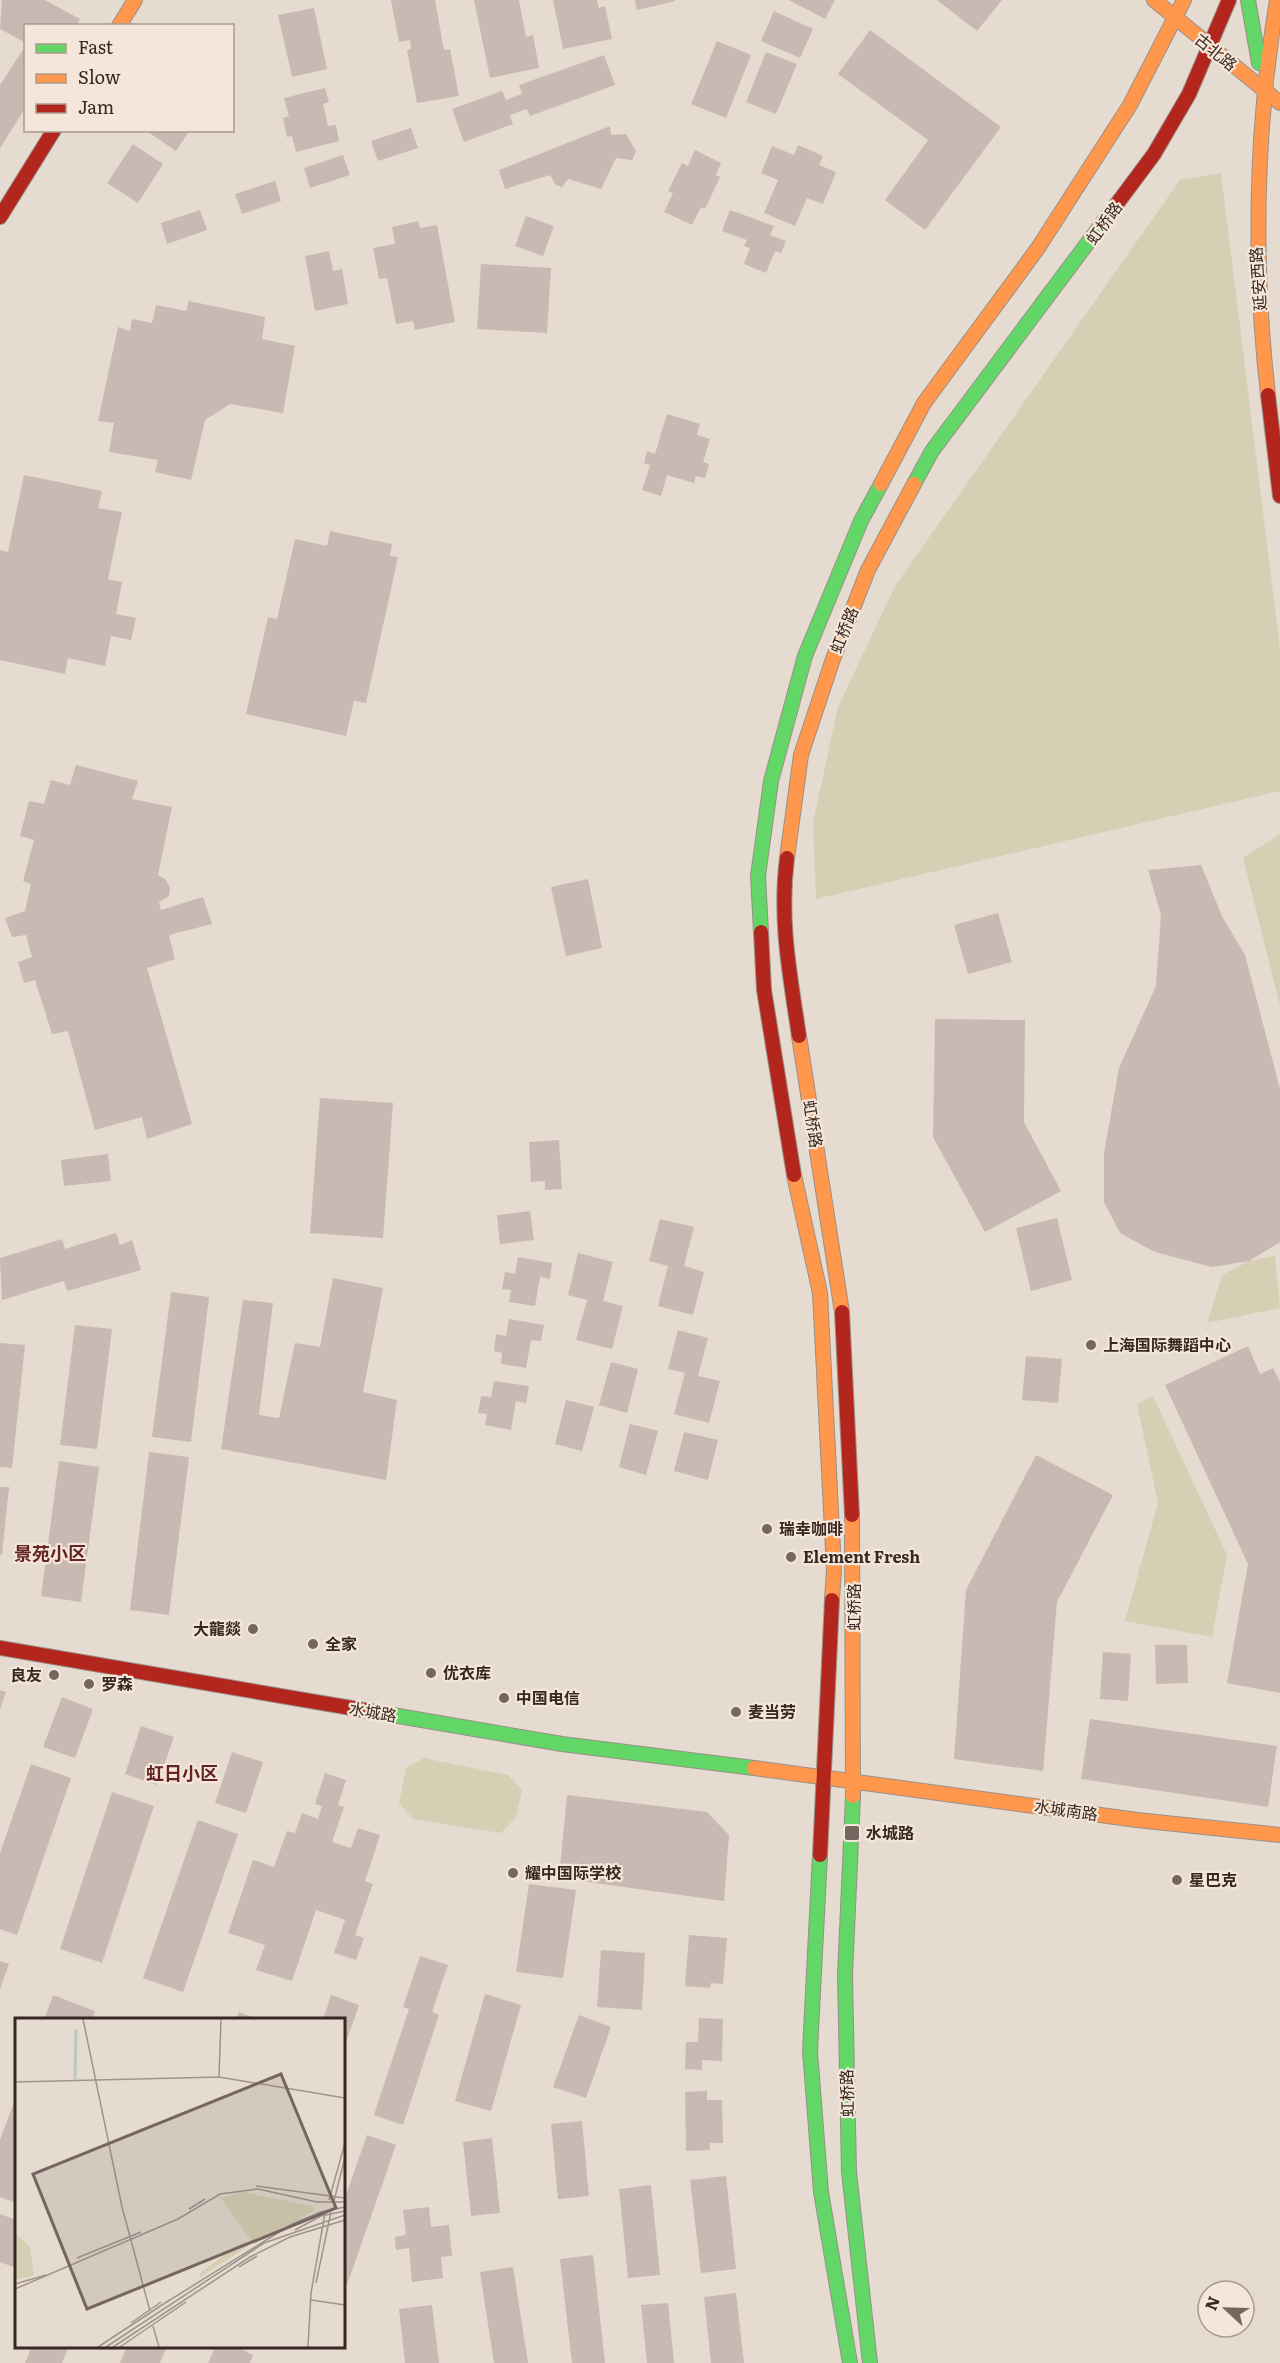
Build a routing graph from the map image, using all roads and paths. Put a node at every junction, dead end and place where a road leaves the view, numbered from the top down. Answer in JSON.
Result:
{"nodes":[{"id":1,"x":135,"y":0,"type":"edge"},
{"id":2,"x":1154,"y":0,"type":"edge"},
{"id":3,"x":1184,"y":0,"type":"edge"},
{"id":4,"x":1248,"y":0,"type":"edge"},
{"id":5,"x":1277,"y":0,"type":"edge"},
{"id":6,"x":1228,"y":1,"type":"edge"},
{"id":7,"x":1176,"y":19,"type":"junction"},
{"id":8,"x":1252,"y":21,"type":"junction"},
{"id":9,"x":120,"y":24,"type":"edge"},
{"id":10,"x":1275,"y":38,"type":"edge"},
{"id":11,"x":1210,"y":48,"type":"junction"},
{"id":12,"x":1263,"y":89,"type":"junction"},
{"id":13,"x":1280,"y":103,"type":"edge"},
{"id":14,"x":53,"y":132,"type":"edge"},
{"id":15,"x":0,"y":217,"type":"edge"},
{"id":16,"x":1280,"y":496,"type":"edge"},
{"id":17,"x":0,"y":1648,"type":"edge"},
{"id":18,"x":822,"y":1777,"type":"junction"},
{"id":19,"x":854,"y":1780,"type":"junction"},
{"id":20,"x":1280,"y":1835,"type":"edge"},
{"id":21,"x":850,"y":2363,"type":"edge"},
{"id":22,"x":870,"y":2363,"type":"edge"}],
"edges":[{"from":1,"to":9,"type":"main road"},
{"from":2,"to":7,"type":"main road","name":"古北路"},
{"from":3,"to":7,"type":"main road","name":"虹桥路"},
{"from":4,"to":8,"type":"main road"},
{"from":5,"to":10,"type":"main road"},
{"from":6,"to":8,"type":"main road"},
{"from":6,"to":11,"type":"main road","name":"虹桥路"},
{"from":7,"to":11,"type":"main road","name":"古北路"},
{"from":7,"to":18,"type":"main road","name":"虹桥路"},
{"from":8,"to":10,"type":"main road"},
{"from":8,"to":12,"type":"main road"},
{"from":10,"to":12,"type":"main road","name":"延安西路"},
{"from":11,"to":12,"type":"main road","name":"古北路"},
{"from":11,"to":19,"type":"main road","name":"虹桥路"},
{"from":12,"to":13,"type":"main road","name":"古北路"},
{"from":12,"to":16,"type":"main road","name":"延安西路"},
{"from":14,"to":15,"type":"main road"},
{"from":17,"to":18,"type":"main road","name":"水城路"},
{"from":18,"to":19,"type":"main road","name":"水城路"},
{"from":18,"to":21,"type":"main road","name":"虹桥路"},
{"from":19,"to":20,"type":"main road","name":"水城南路"},
{"from":19,"to":22,"type":"main road","name":"虹桥路"}]}
